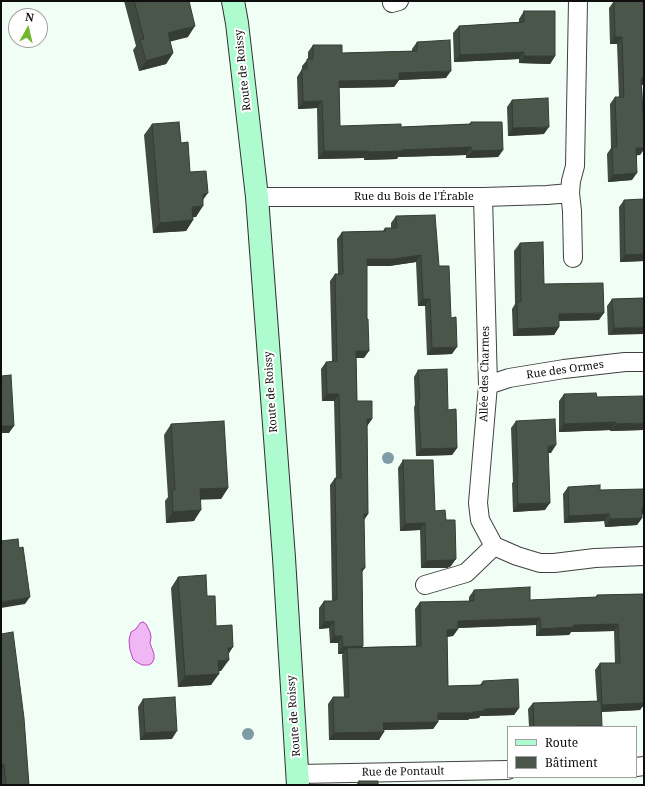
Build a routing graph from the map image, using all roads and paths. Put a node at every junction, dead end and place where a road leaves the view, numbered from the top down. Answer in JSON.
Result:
{"nodes":[{"id":1,"x":233,"y":1,"type":"edge"},
{"id":2,"x":578,"y":1,"type":"edge"},
{"id":3,"x":570,"y":193,"type":"junction"},
{"id":4,"x":257,"y":197,"type":"junction"},
{"id":5,"x":483,"y":197,"type":"junction"},
{"id":6,"x":573,"y":258,"type":"dead end"},
{"id":7,"x":644,"y":362,"type":"edge"},
{"id":8,"x":488,"y":385,"type":"junction"},
{"id":9,"x":494,"y":546,"type":"junction"},
{"id":10,"x":644,"y":556,"type":"edge"},
{"id":11,"x":425,"y":586,"type":"dead end"},
{"id":12,"x":507,"y":770,"type":"edge"},
{"id":13,"x":298,"y":779,"type":"edge"}],
"edges":[{"from":1,"to":4,"type":"main road","name":"Route de Roissy"},
{"from":2,"to":3,"type":"street"},
{"from":3,"to":5,"type":"street","name":"Rue du Bois de l'Érable"},
{"from":3,"to":6,"type":"street"},
{"from":4,"to":5,"type":"street","name":"Rue du Bois de l'Érable"},
{"from":4,"to":13,"type":"main road","name":"Route de Roissy"},
{"from":5,"to":8,"type":"street","name":"Allée des Charmes"},
{"from":7,"to":8,"type":"street","name":"Rue des Ormes"},
{"from":8,"to":9,"type":"street","name":"Allée des Charmes"},
{"from":9,"to":10,"type":"street"},
{"from":9,"to":11,"type":"street"},
{"from":12,"to":13,"type":"street","name":"Rue de Pontault"}]}
